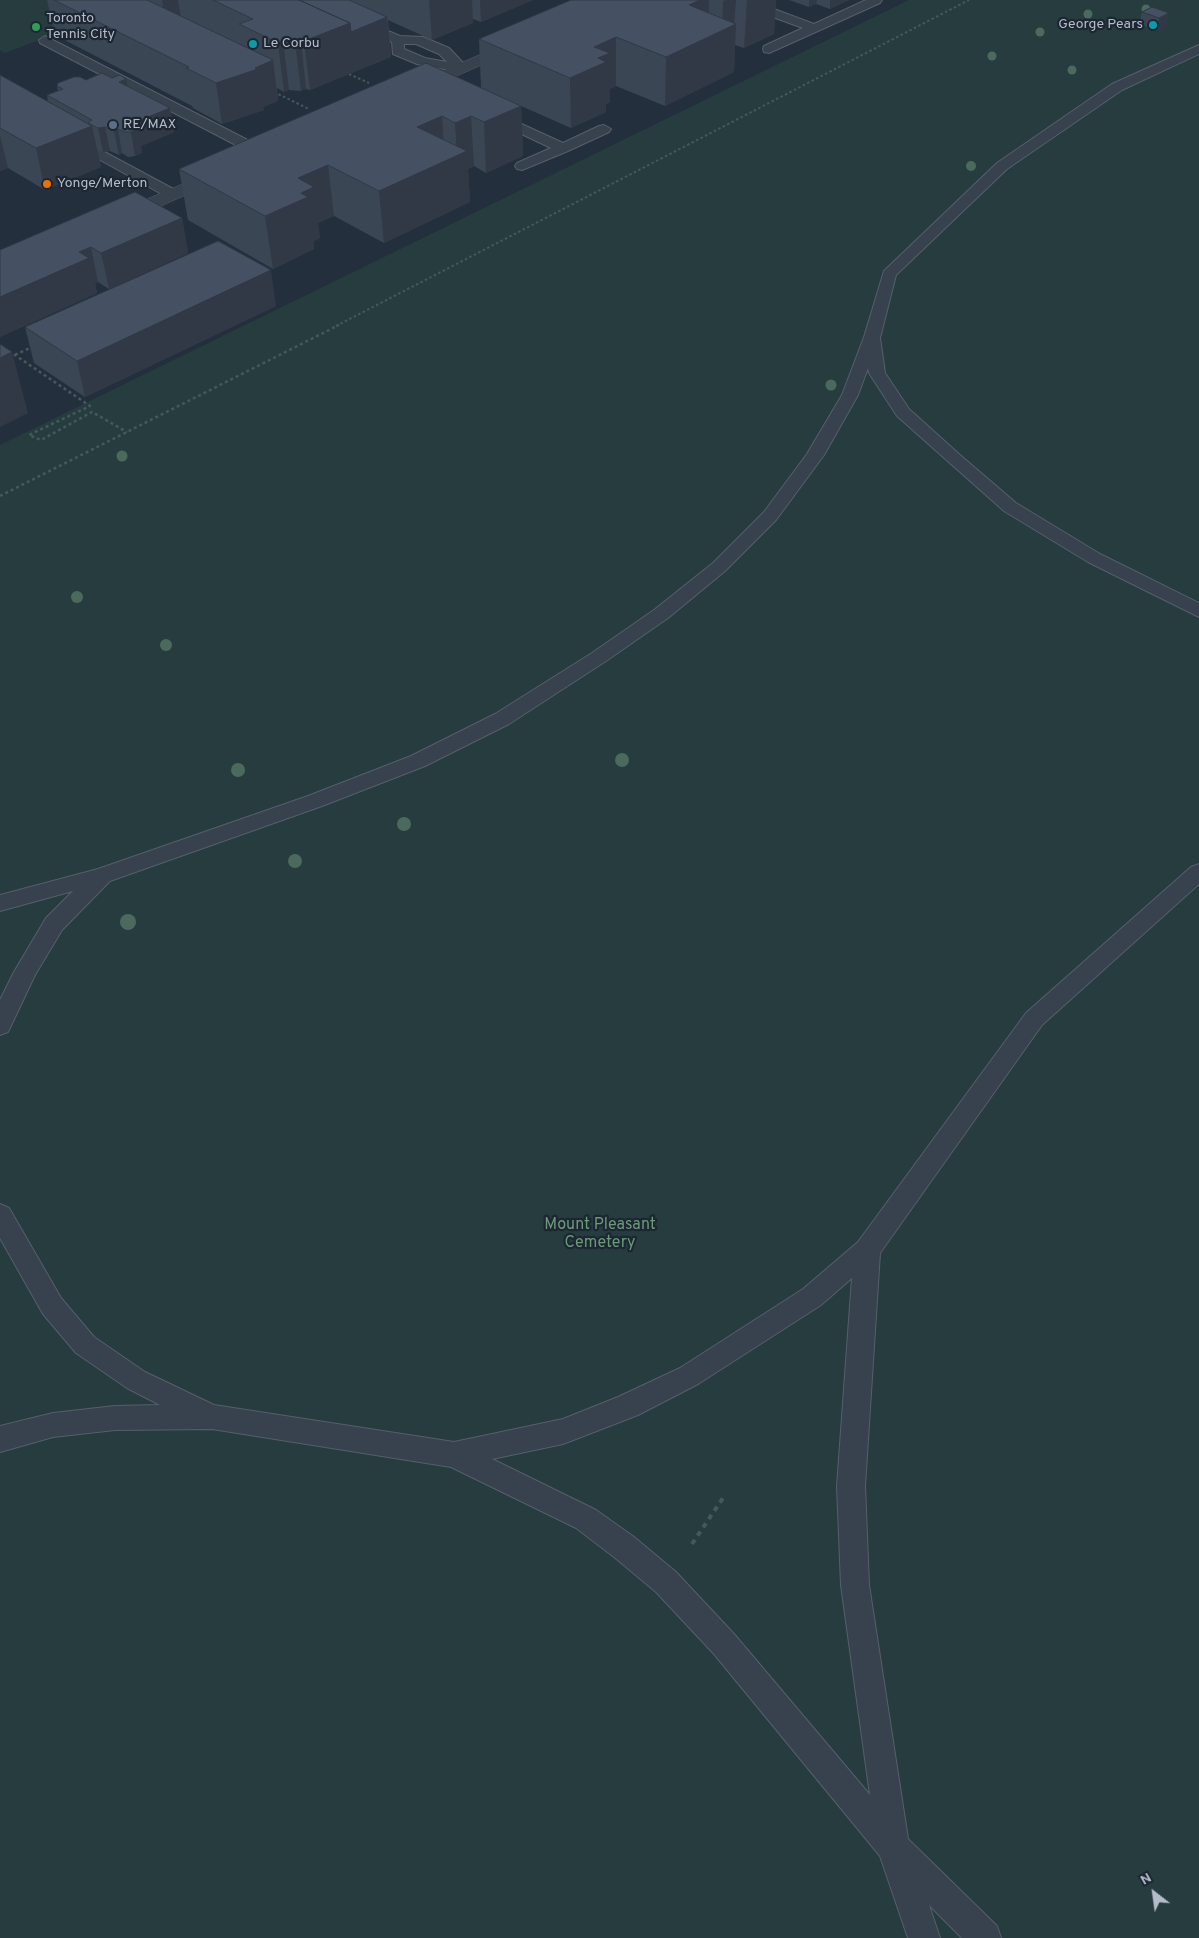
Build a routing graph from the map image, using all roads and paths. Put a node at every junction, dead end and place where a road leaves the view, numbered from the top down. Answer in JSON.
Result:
{"nodes":[{"id":1,"x":304,"y":0,"type":"edge"},
{"id":2,"x":738,"y":0,"type":"edge"},
{"id":3,"x":876,"y":0,"type":"edge"},
{"id":4,"x":970,"y":0,"type":"edge"},
{"id":5,"x":788,"y":6,"type":"dead end"},
{"id":6,"x":774,"y":14,"type":"junction"},
{"id":7,"x":814,"y":28,"type":"junction"},
{"id":8,"x":530,"y":38,"type":"edge"},
{"id":9,"x":44,"y":40,"type":"dead end"},
{"id":10,"x":769,"y":49,"type":"dead end"},
{"id":11,"x":1199,"y":49,"type":"edge"},
{"id":12,"x":460,"y":68,"type":"junction"},
{"id":13,"x":349,"y":74,"type":"edge"},
{"id":14,"x":369,"y":83,"type":"dead end"},
{"id":15,"x":426,"y":84,"type":"junction"},
{"id":16,"x":267,"y":88,"type":"edge"},
{"id":17,"x":442,"y":92,"type":"edge"},
{"id":18,"x":398,"y":96,"type":"edge"},
{"id":19,"x":476,"y":108,"type":"edge"},
{"id":20,"x":309,"y":109,"type":"dead end"},
{"id":21,"x":604,"y":129,"type":"dead end"},
{"id":22,"x":54,"y":130,"type":"edge"},
{"id":23,"x":282,"y":146,"type":"edge"},
{"id":24,"x":563,"y":148,"type":"junction"},
{"id":25,"x":264,"y":154,"type":"junction"},
{"id":26,"x":248,"y":162,"type":"edge"},
{"id":27,"x":522,"y":166,"type":"dead end"},
{"id":28,"x":231,"y":169,"type":"edge"},
{"id":29,"x":172,"y":194,"type":"junction"},
{"id":30,"x":99,"y":226,"type":"edge"},
{"id":31,"x":872,"y":338,"type":"junction"},
{"id":32,"x":41,"y":343,"type":"edge"},
{"id":33,"x":8,"y":350,"type":"edge"},
{"id":34,"x":15,"y":355,"type":"junction"},
{"id":35,"x":127,"y":432,"type":"junction"},
{"id":36,"x":0,"y":496,"type":"edge"},
{"id":37,"x":1199,"y":611,"type":"edge"},
{"id":38,"x":1199,"y":872,"type":"edge"},
{"id":39,"x":102,"y":876,"type":"junction"},
{"id":40,"x":0,"y":903,"type":"edge"},
{"id":41,"x":0,"y":1026,"type":"edge"},
{"id":42,"x":0,"y":1215,"type":"edge"},
{"id":43,"x":867,"y":1250,"type":"junction"},
{"id":44,"x":212,"y":1418,"type":"junction"},
{"id":45,"x":0,"y":1439,"type":"edge"},
{"id":46,"x":454,"y":1455,"type":"junction"},
{"id":47,"x":723,"y":1498,"type":"dead end"},
{"id":48,"x":666,"y":1582,"type":"junction"},
{"id":49,"x":893,"y":1847,"type":"junction"},
{"id":50,"x":924,"y":1938,"type":"edge"},
{"id":51,"x":985,"y":1938,"type":"edge"}],
"edges":[{"from":1,"to":12,"type":"lane"},
{"from":2,"to":6,"type":"lane"},
{"from":3,"to":7,"type":"lane"},
{"from":4,"to":35,"type":"path"},
{"from":5,"to":6,"type":"lane"},
{"from":6,"to":7,"type":"lane"},
{"from":7,"to":10,"type":"lane"},
{"from":8,"to":12,"type":"street"},
{"from":9,"to":25,"type":"lane"},
{"from":11,"to":31,"type":"lane"},
{"from":12,"to":15,"type":"street"},
{"from":13,"to":14,"type":"path"},
{"from":15,"to":17,"type":"lane"},
{"from":15,"to":18,"type":"street"},
{"from":16,"to":20,"type":"path"},
{"from":19,"to":24,"type":"lane"},
{"from":21,"to":24,"type":"lane"},
{"from":22,"to":29,"type":"lane"},
{"from":23,"to":25,"type":"street"},
{"from":24,"to":27,"type":"lane"},
{"from":25,"to":26,"type":"street"},
{"from":28,"to":29,"type":"street"},
{"from":29,"to":30,"type":"street"},
{"from":31,"to":37,"type":"lane"},
{"from":31,"to":39,"type":"lane"},
{"from":32,"to":34,"type":"path"},
{"from":33,"to":34,"type":"path"},
{"from":34,"to":35,"type":"path"},
{"from":35,"to":36,"type":"path"},
{"from":38,"to":43,"type":"lane"},
{"from":39,"to":40,"type":"lane"},
{"from":39,"to":41,"type":"lane"},
{"from":42,"to":44,"type":"lane"},
{"from":43,"to":46,"type":"lane"},
{"from":43,"to":49,"type":"lane"},
{"from":44,"to":45,"type":"lane"},
{"from":44,"to":46,"type":"lane"},
{"from":46,"to":48,"type":"lane"},
{"from":47,"to":48,"type":"path"},
{"from":48,"to":49,"type":"lane"},
{"from":49,"to":50,"type":"lane"},
{"from":49,"to":51,"type":"lane"}]}
